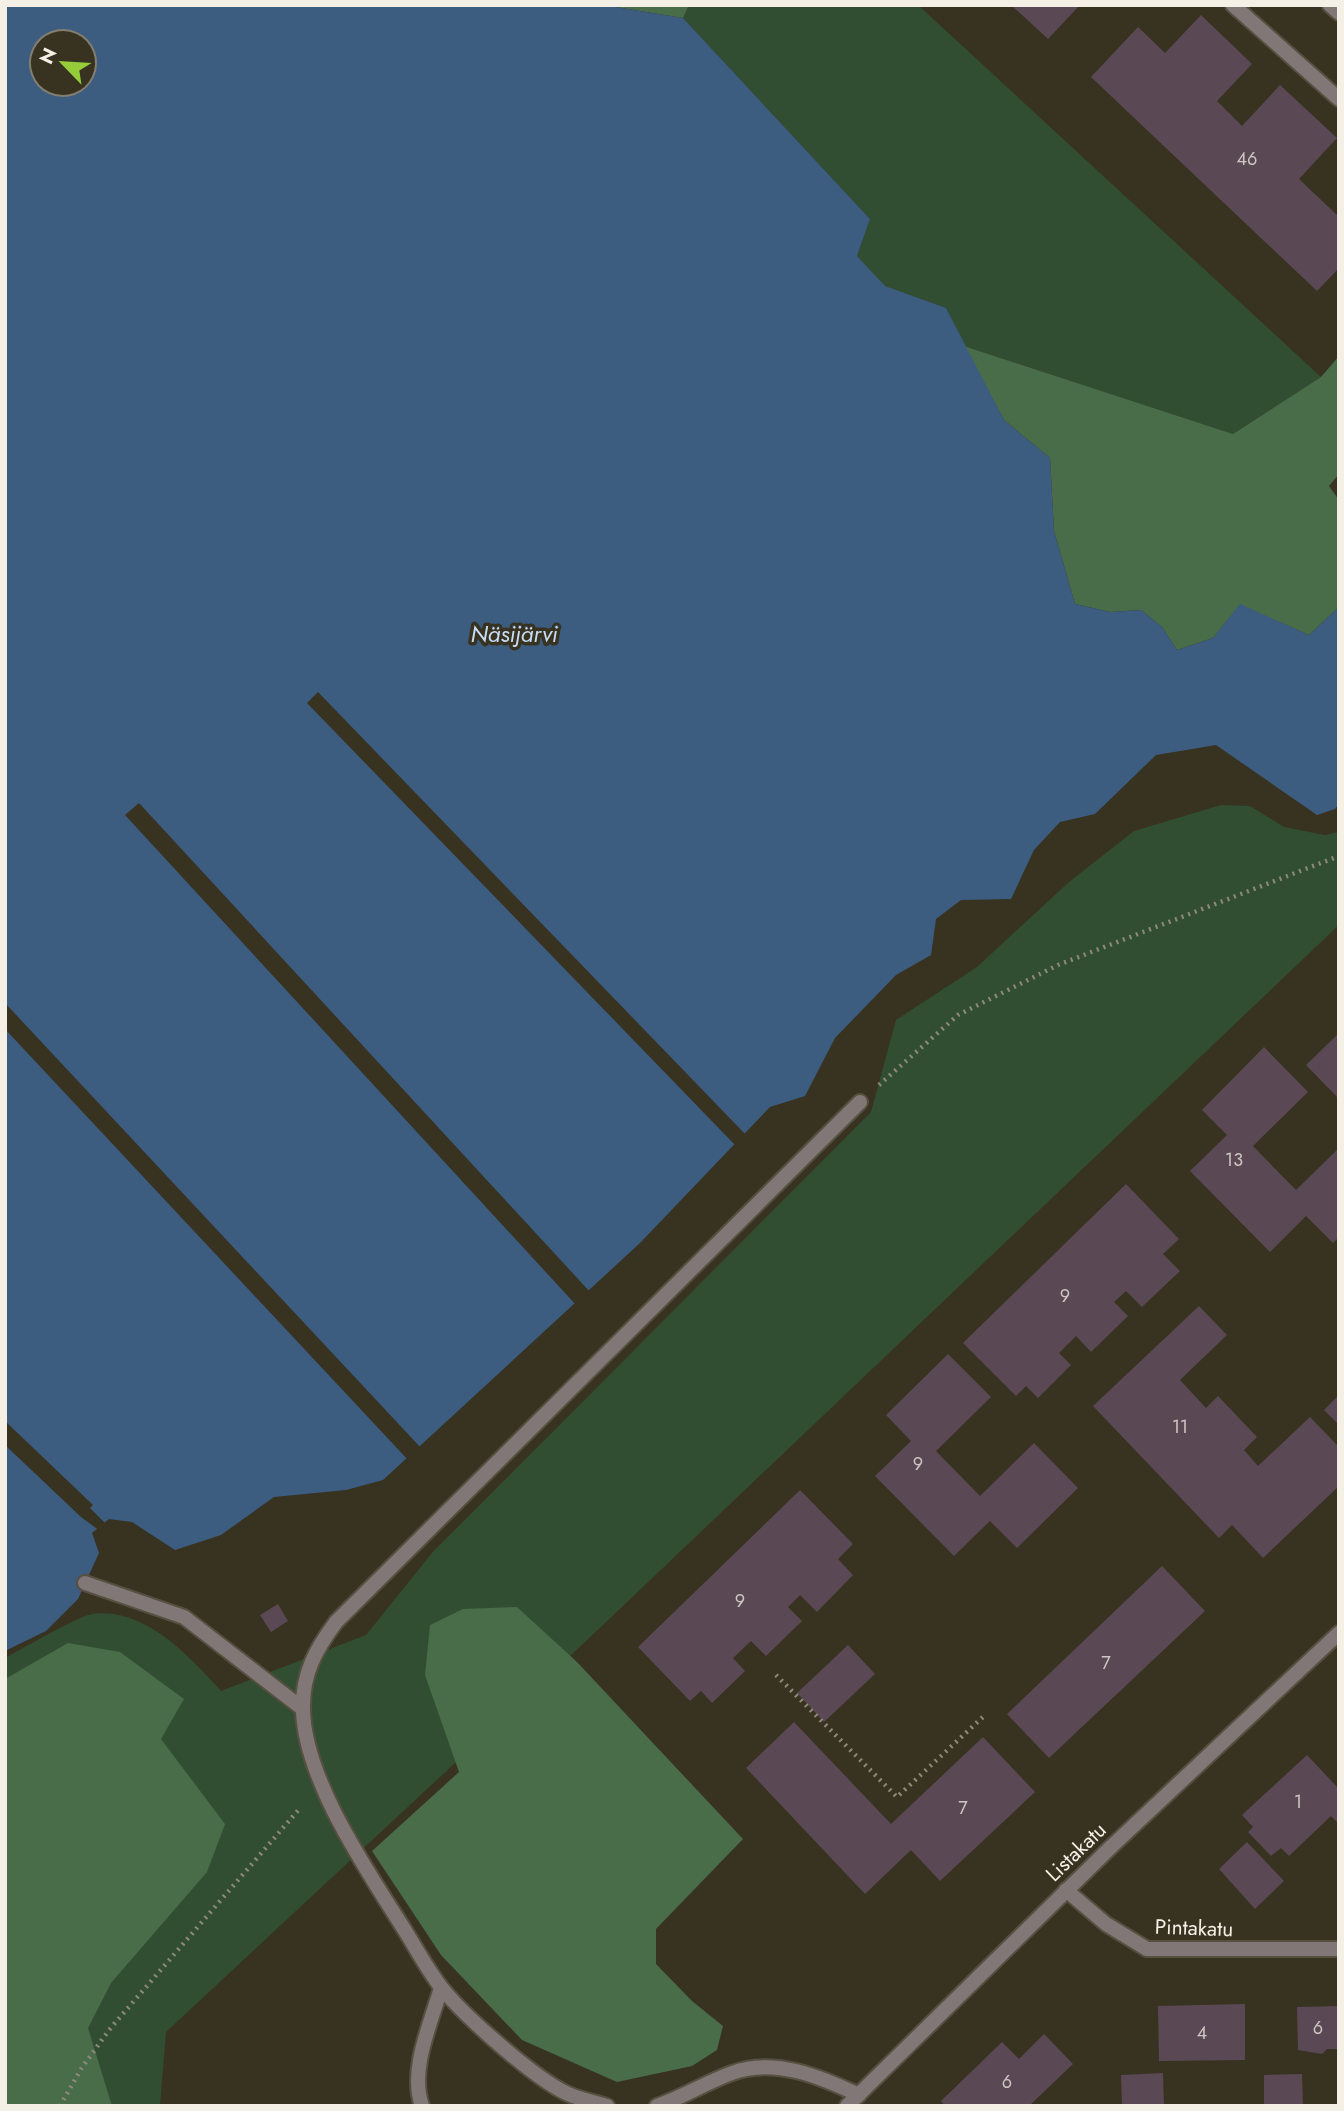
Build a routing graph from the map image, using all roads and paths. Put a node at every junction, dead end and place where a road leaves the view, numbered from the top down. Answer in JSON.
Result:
{"nodes":[{"id":1,"x":1233,"y":5,"type":"edge"},
{"id":2,"x":1330,"y":5,"type":"edge"},
{"id":3,"x":1339,"y":13,"type":"edge"},
{"id":4,"x":1339,"y":99,"type":"edge"},
{"id":5,"x":1339,"y":856,"type":"edge"},
{"id":6,"x":860,"y":1102,"type":"joint"},
{"id":7,"x":85,"y":1583,"type":"dead end"},
{"id":8,"x":1339,"y":1633,"type":"edge"},
{"id":9,"x":776,"y":1675,"type":"dead end"},
{"id":10,"x":303,"y":1709,"type":"junction"},
{"id":11,"x":985,"y":1715,"type":"dead end"},
{"id":12,"x":322,"y":1783,"type":"junction"},
{"id":13,"x":1066,"y":1890,"type":"junction"},
{"id":14,"x":1339,"y":1949,"type":"edge"},
{"id":15,"x":441,"y":1988,"type":"junction"},
{"id":16,"x":859,"y":2095,"type":"junction"},
{"id":17,"x":60,"y":2106,"type":"edge"},
{"id":18,"x":422,"y":2106,"type":"edge"},
{"id":19,"x":607,"y":2106,"type":"edge"},
{"id":20,"x":657,"y":2106,"type":"edge"},
{"id":21,"x":847,"y":2106,"type":"edge"}],
"edges":[{"from":1,"to":4,"type":"street"},
{"from":2,"to":3,"type":"street"},
{"from":5,"to":6,"type":"path"},
{"from":6,"to":10,"type":"street"},
{"from":7,"to":10,"type":"street"},
{"from":8,"to":13,"type":"street","name":"Listakatu"},
{"from":9,"to":11,"type":"path"},
{"from":10,"to":12,"type":"street"},
{"from":12,"to":15,"type":"street"},
{"from":12,"to":17,"type":"path"},
{"from":13,"to":14,"type":"street","name":"Pintakatu"},
{"from":13,"to":16,"type":"street","name":"Listakatu"},
{"from":15,"to":18,"type":"street"},
{"from":15,"to":19,"type":"street"},
{"from":16,"to":20,"type":"street"},
{"from":16,"to":21,"type":"street","name":"Listakatu"}]}
